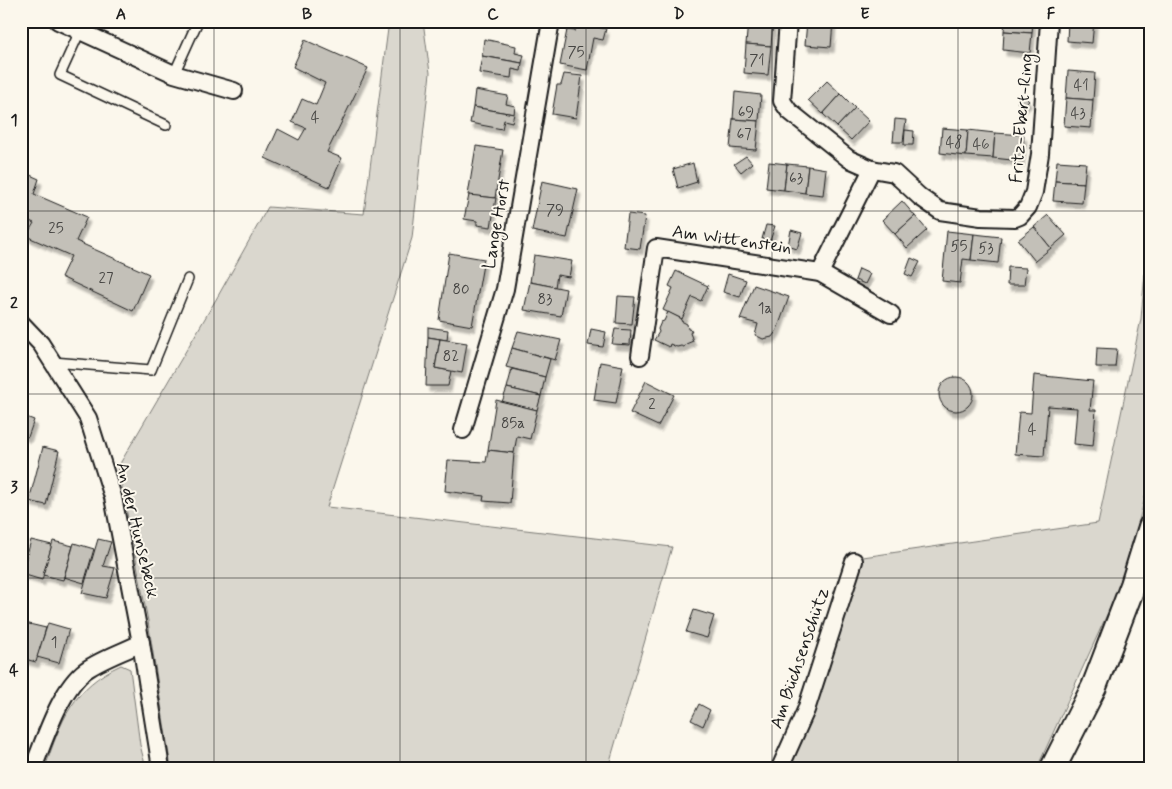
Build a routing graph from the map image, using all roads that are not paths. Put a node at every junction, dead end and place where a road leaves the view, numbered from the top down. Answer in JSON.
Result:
{"nodes":[{"id":1,"x":58,"y":21,"type":"edge"},
{"id":2,"x":198,"y":21,"type":"edge"},
{"id":3,"x":551,"y":21,"type":"edge"},
{"id":4,"x":788,"y":21,"type":"edge"},
{"id":5,"x":1050,"y":21,"type":"edge"},
{"id":6,"x":80,"y":31,"type":"junction"},
{"id":7,"x":174,"y":74,"type":"junction"},
{"id":8,"x":234,"y":91,"type":"dead end"},
{"id":9,"x":166,"y":125,"type":"dead end"},
{"id":10,"x":872,"y":169,"type":"junction"},
{"id":11,"x":820,"y":272,"type":"junction"},
{"id":12,"x":188,"y":279,"type":"dead end"},
{"id":13,"x":891,"y":314,"type":"dead end"},
{"id":14,"x":21,"y":323,"type":"edge"},
{"id":15,"x":640,"y":356,"type":"dead end"},
{"id":16,"x":52,"y":362,"type":"junction"},
{"id":17,"x":464,"y":430,"type":"dead end"},
{"id":18,"x":1151,"y":527,"type":"edge"},
{"id":19,"x":854,"y":561,"type":"dead end"},
{"id":20,"x":141,"y":644,"type":"junction"},
{"id":21,"x":33,"y":768,"type":"edge"},
{"id":22,"x":161,"y":768,"type":"edge"},
{"id":23,"x":780,"y":768,"type":"edge"},
{"id":24,"x":1053,"y":768,"type":"edge"}],
"edges":[{"from":1,"to":6,"type":"street"},
{"from":2,"to":7,"type":"lane"},
{"from":3,"to":17,"type":"street","name":"Lange Horst"},
{"from":4,"to":10,"type":"street","name":"Fritz-Ebert-Ring"},
{"from":5,"to":10,"type":"street","name":"Fritz-Ebert-Ring"},
{"from":6,"to":7,"type":"street"},
{"from":6,"to":9,"type":"lane"},
{"from":7,"to":8,"type":"street"},
{"from":10,"to":11,"type":"street"},
{"from":11,"to":13,"type":"street","name":"Am Wittenstein"},
{"from":11,"to":15,"type":"street","name":"Am Wittenstein"},
{"from":12,"to":16,"type":"lane"},
{"from":14,"to":16,"type":"street","name":"An der Hunsebeck"},
{"from":16,"to":20,"type":"street","name":"An der Hunsebeck"},
{"from":18,"to":24,"type":"main road"},
{"from":19,"to":23,"type":"street","name":"Am Büchsenschütz"},
{"from":20,"to":21,"type":"street"},
{"from":20,"to":22,"type":"street","name":"An der Hunsebeck"}]}
